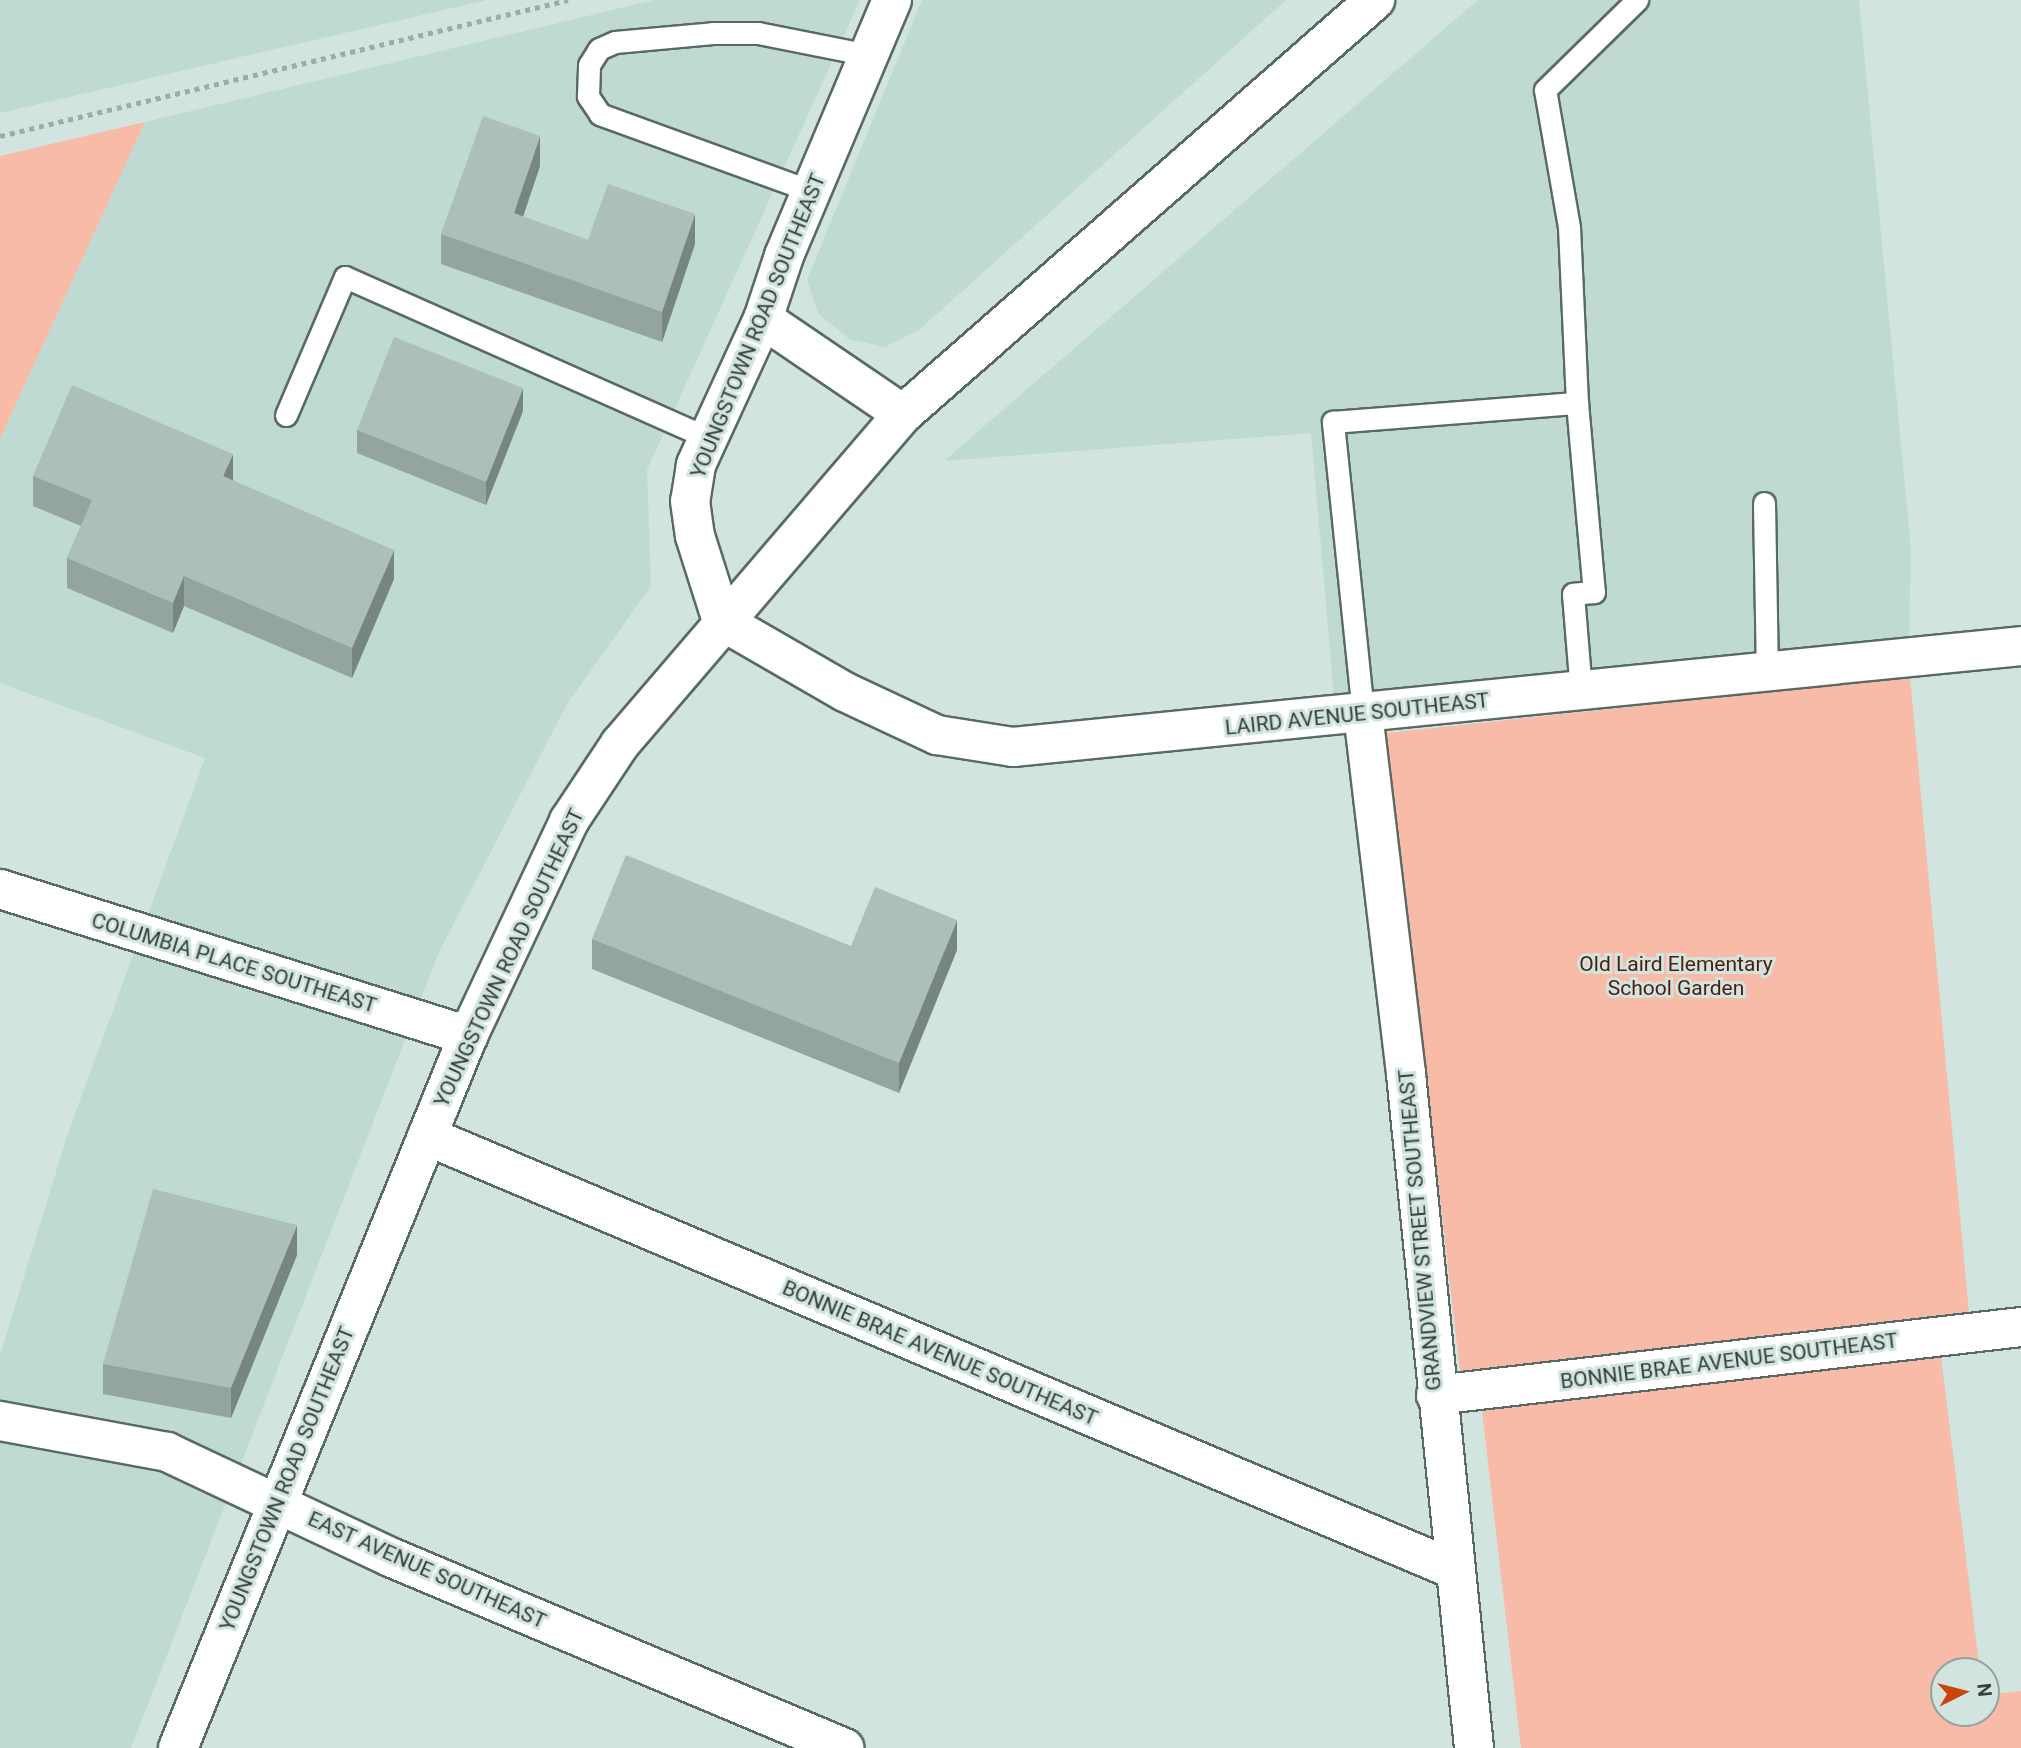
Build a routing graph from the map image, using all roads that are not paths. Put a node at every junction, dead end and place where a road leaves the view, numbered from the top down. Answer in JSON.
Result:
{"nodes":[{"id":1,"x":892,"y":0,"type":"edge"},
{"id":2,"x":1375,"y":0,"type":"edge"},
{"id":3,"x":1637,"y":0,"type":"edge"},
{"id":4,"x":869,"y":55,"type":"junction"},
{"id":5,"x":811,"y":191,"type":"junction"},
{"id":6,"x":763,"y":319,"type":"junction"},
{"id":7,"x":1577,"y":403,"type":"junction"},
{"id":8,"x":903,"y":414,"type":"junction"},
{"id":9,"x":286,"y":415,"type":"dead end"},
{"id":10,"x":709,"y":438,"type":"junction"},
{"id":11,"x":1764,"y":503,"type":"dead end"},
{"id":12,"x":722,"y":621,"type":"junction"},
{"id":13,"x":2021,"y":646,"type":"edge"},
{"id":14,"x":1767,"y":672,"type":"junction"},
{"id":15,"x":1581,"y":691,"type":"junction"},
{"id":16,"x":1363,"y":713,"type":"junction"},
{"id":17,"x":0,"y":889,"type":"edge"},
{"id":18,"x":468,"y":1036,"type":"junction"},
{"id":19,"x":427,"y":1136,"type":"junction"},
{"id":20,"x":2021,"y":1327,"type":"edge"},
{"id":21,"x":1436,"y":1395,"type":"junction"},
{"id":22,"x":0,"y":1421,"type":"edge"},
{"id":23,"x":277,"y":1503,"type":"junction"},
{"id":24,"x":1453,"y":1569,"type":"junction"},
{"id":25,"x":178,"y":1748,"type":"edge"},
{"id":26,"x":845,"y":1748,"type":"edge"},
{"id":27,"x":1474,"y":1748,"type":"edge"}],
"edges":[{"from":1,"to":4,"type":"street","name":"YOUNGSTOWN ROAD SOUTHEAST"},
{"from":2,"to":8,"type":"street"},
{"from":3,"to":7,"type":"lane"},
{"from":4,"to":5,"type":"street","name":"YOUNGSTOWN ROAD SOUTHEAST"},
{"from":4,"to":5,"type":"lane"},
{"from":5,"to":6,"type":"street","name":"YOUNGSTOWN ROAD SOUTHEAST"},
{"from":6,"to":8,"type":"street"},
{"from":6,"to":10,"type":"street","name":"YOUNGSTOWN ROAD SOUTHEAST"},
{"from":7,"to":15,"type":"lane"},
{"from":7,"to":16,"type":"lane"},
{"from":8,"to":12,"type":"street"},
{"from":9,"to":10,"type":"lane"},
{"from":10,"to":12,"type":"street","name":"YOUNGSTOWN ROAD SOUTHEAST"},
{"from":11,"to":14,"type":"lane"},
{"from":12,"to":16,"type":"street","name":"LAIRD AVENUE SOUTHEAST"},
{"from":12,"to":18,"type":"street","name":"YOUNGSTOWN ROAD SOUTHEAST"},
{"from":13,"to":14,"type":"street","name":"LAIRD AVENUE SOUTHEAST"},
{"from":14,"to":15,"type":"street","name":"LAIRD AVENUE SOUTHEAST"},
{"from":15,"to":16,"type":"street","name":"LAIRD AVENUE SOUTHEAST"},
{"from":16,"to":21,"type":"street","name":"GRANDVIEW STREET SOUTHEAST"},
{"from":17,"to":18,"type":"street","name":"COLUMBIA PLACE SOUTHEAST"},
{"from":18,"to":19,"type":"street","name":"YOUNGSTOWN ROAD SOUTHEAST"},
{"from":19,"to":23,"type":"street","name":"YOUNGSTOWN ROAD SOUTHEAST"},
{"from":19,"to":24,"type":"street","name":"BONNIE BRAE AVENUE SOUTHEAST"},
{"from":20,"to":21,"type":"street","name":"BONNIE BRAE AVENUE SOUTHEAST"},
{"from":21,"to":24,"type":"street","name":"GRANDVIEW STREET SOUTHEAST"},
{"from":22,"to":23,"type":"street","name":"EAST AVENUE SOUTHEAST"},
{"from":23,"to":25,"type":"street","name":"YOUNGSTOWN ROAD SOUTHEAST"},
{"from":23,"to":26,"type":"street","name":"EAST AVENUE SOUTHEAST"},
{"from":24,"to":27,"type":"street","name":"GRANDVIEW STREET SOUTHEAST"}]}
